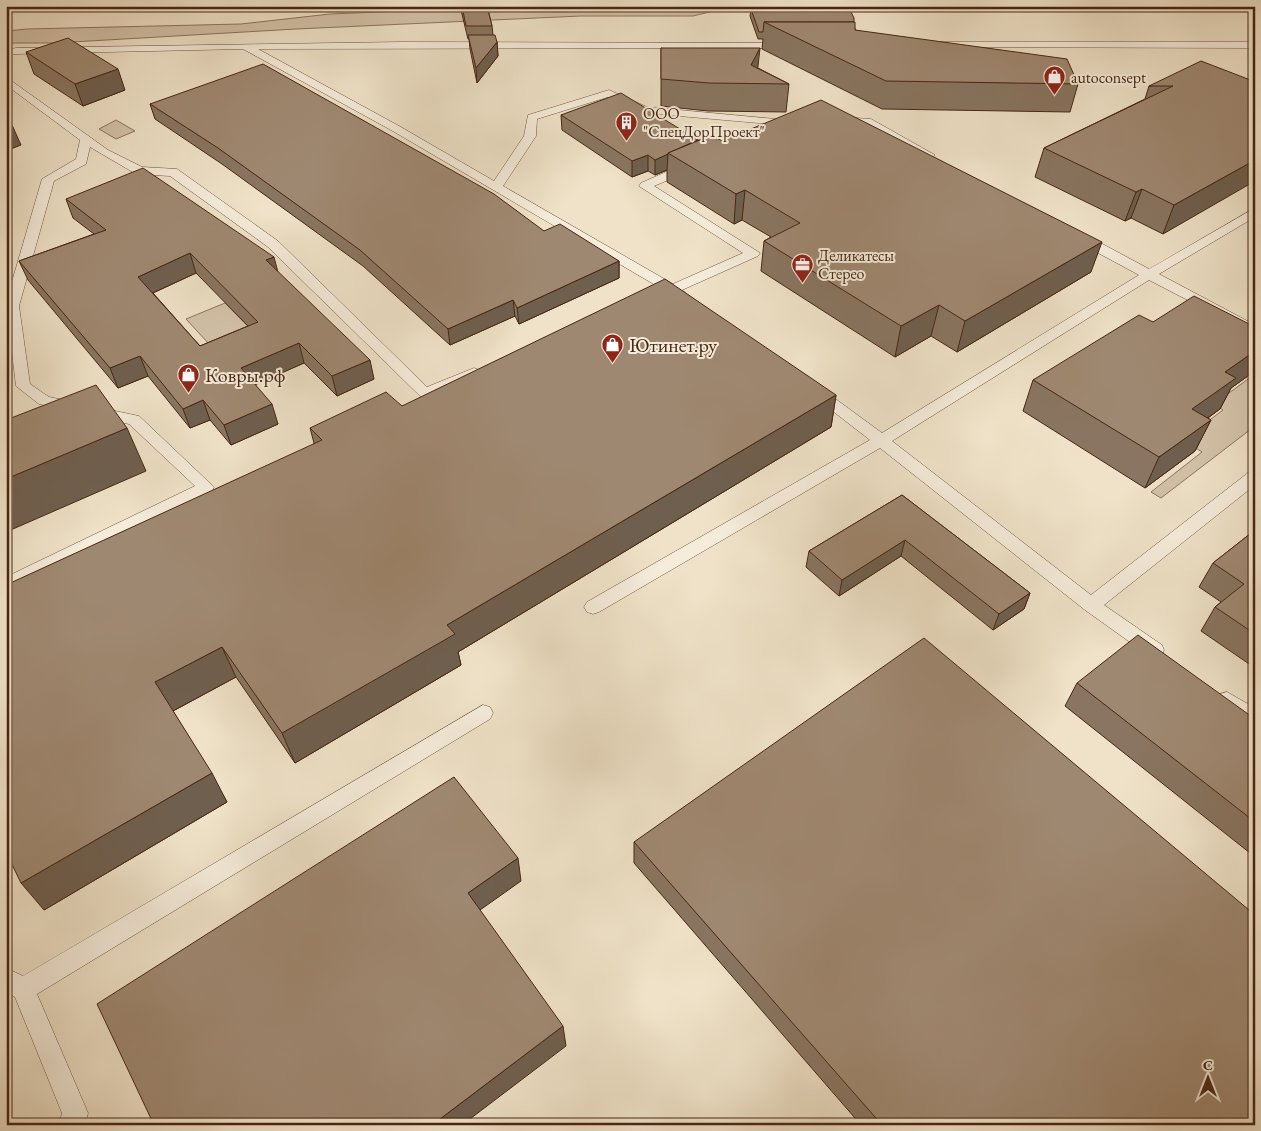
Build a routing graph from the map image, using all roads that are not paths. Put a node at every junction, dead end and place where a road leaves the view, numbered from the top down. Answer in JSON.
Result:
{"nodes":[{"id":1,"x":801,"y":45,"type":"edge"},
{"id":2,"x":929,"y":45,"type":"edge"},
{"id":3,"x":1255,"y":45,"type":"edge"},
{"id":4,"x":246,"y":46,"type":"junction"},
{"id":5,"x":6,"y":54,"type":"edge"},
{"id":6,"x":6,"y":80,"type":"edge"},
{"id":7,"x":830,"y":119,"type":"edge"},
{"id":8,"x":766,"y":133,"type":"edge"},
{"id":9,"x":86,"y":139,"type":"junction"},
{"id":10,"x":704,"y":161,"type":"edge"},
{"id":11,"x":944,"y":163,"type":"edge"},
{"id":12,"x":496,"y":187,"type":"junction"},
{"id":13,"x":1255,"y":212,"type":"edge"},
{"id":14,"x":1071,"y":233,"type":"edge"},
{"id":15,"x":1148,"y":275,"type":"junction"},
{"id":16,"x":673,"y":290,"type":"junction"},
{"id":17,"x":688,"y":299,"type":"edge"},
{"id":18,"x":645,"y":302,"type":"edge"},
{"id":19,"x":1255,"y":331,"type":"edge"},
{"id":20,"x":490,"y":366,"type":"edge"},
{"id":21,"x":803,"y":382,"type":"edge"},
{"id":22,"x":881,"y":441,"type":"junction"},
{"id":23,"x":1255,"y":476,"type":"edge"},
{"id":24,"x":6,"y":585,"type":"edge"},
{"id":25,"x":1091,"y":605,"type":"junction"},
{"id":26,"x":593,"y":606,"type":"dead end"},
{"id":27,"x":1165,"y":656,"type":"edge"},
{"id":28,"x":1214,"y":691,"type":"edge"},
{"id":29,"x":483,"y":713,"type":"dead end"},
{"id":30,"x":1255,"y":719,"type":"edge"},
{"id":31,"x":15,"y":984,"type":"edge"},
{"id":32,"x":72,"y":1125,"type":"edge"}],
"edges":[{"from":1,"to":4,"type":"lane"},
{"from":2,"to":3,"type":"lane"},
{"from":4,"to":5,"type":"lane"},
{"from":4,"to":12,"type":"lane"},
{"from":6,"to":9,"type":"lane"},
{"from":7,"to":11,"type":"lane"},
{"from":8,"to":12,"type":"lane"},
{"from":9,"to":20,"type":"lane"},
{"from":9,"to":24,"type":"lane"},
{"from":10,"to":16,"type":"lane"},
{"from":12,"to":16,"type":"lane"},
{"from":13,"to":15,"type":"lane"},
{"from":14,"to":15,"type":"lane"},
{"from":15,"to":19,"type":"lane"},
{"from":15,"to":22,"type":"lane"},
{"from":16,"to":17,"type":"lane"},
{"from":16,"to":18,"type":"lane"},
{"from":21,"to":22,"type":"lane"},
{"from":22,"to":25,"type":"lane"},
{"from":22,"to":26,"type":"lane"},
{"from":23,"to":25,"type":"lane"},
{"from":25,"to":27,"type":"lane"},
{"from":28,"to":30,"type":"lane"},
{"from":29,"to":31,"type":"lane"},
{"from":31,"to":32,"type":"lane"}]}
